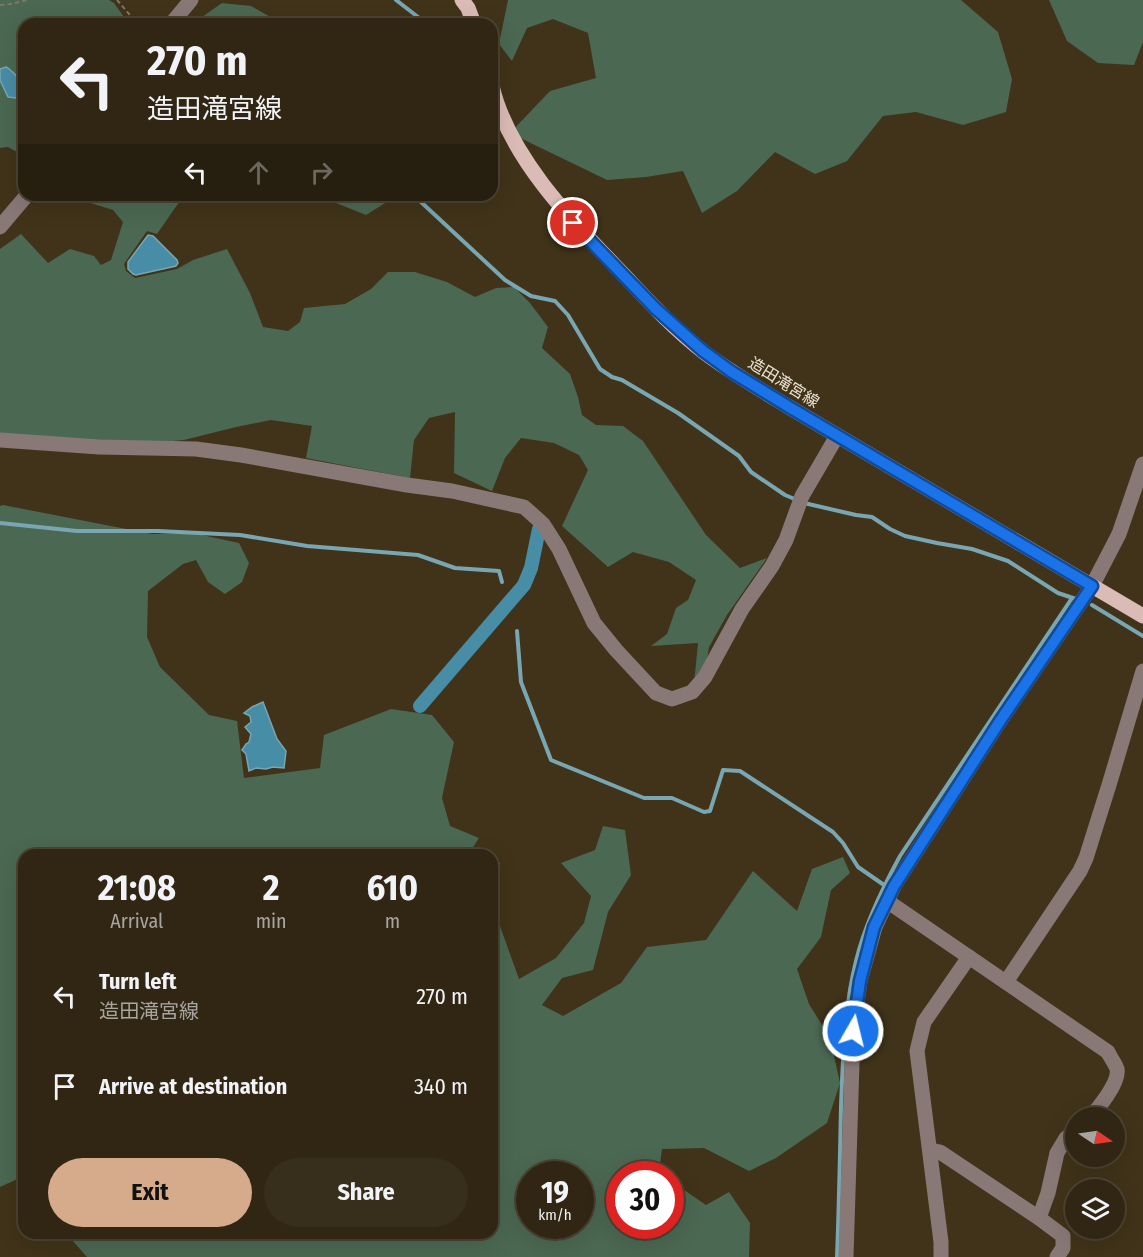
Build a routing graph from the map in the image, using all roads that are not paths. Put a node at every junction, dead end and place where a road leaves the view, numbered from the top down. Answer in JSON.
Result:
{"nodes":[{"id":1,"x":191,"y":0,"type":"edge"},
{"id":2,"x":462,"y":0,"type":"edge"},
{"id":3,"x":176,"y":18,"type":"edge"},
{"id":4,"x":472,"y":18,"type":"edge"},
{"id":5,"x":498,"y":107,"type":"edge"},
{"id":6,"x":22,"y":201,"type":"edge"},
{"id":7,"x":0,"y":227,"type":"edge"},
{"id":8,"x":837,"y":436,"type":"junction"},
{"id":9,"x":0,"y":440,"type":"edge"},
{"id":10,"x":1143,"y":464,"type":"edge"},
{"id":11,"x":1092,"y":586,"type":"junction"},
{"id":12,"x":1143,"y":616,"type":"edge"},
{"id":13,"x":1143,"y":671,"type":"edge"},
{"id":14,"x":887,"y":901,"type":"junction"},
{"id":15,"x":969,"y":957,"type":"junction"},
{"id":16,"x":1006,"y":982,"type":"junction"},
{"id":17,"x":1099,"y":1107,"type":"edge"},
{"id":18,"x":1065,"y":1140,"type":"edge"},
{"id":19,"x":930,"y":1150,"type":"junction"},
{"id":20,"x":1039,"y":1218,"type":"junction"},
{"id":21,"x":846,"y":1257,"type":"edge"},
{"id":22,"x":941,"y":1257,"type":"edge"},
{"id":23,"x":1057,"y":1257,"type":"edge"}],
"edges":[{"from":1,"to":3,"type":"street"},
{"from":2,"to":4,"type":"main road"},
{"from":5,"to":8,"type":"main road","name":"造田滝宮線"},
{"from":6,"to":7,"type":"street"},
{"from":8,"to":9,"type":"street"},
{"from":8,"to":11,"type":"main road","name":"造田滝宮線"},
{"from":10,"to":11,"type":"street"},
{"from":11,"to":12,"type":"main road","name":"造田滝宮線"},
{"from":11,"to":14,"type":"street"},
{"from":13,"to":16,"type":"street"},
{"from":14,"to":15,"type":"street"},
{"from":14,"to":21,"type":"street"},
{"from":15,"to":16,"type":"street"},
{"from":15,"to":19,"type":"street"},
{"from":16,"to":17,"type":"street"},
{"from":18,"to":20,"type":"street"},
{"from":19,"to":20,"type":"street"},
{"from":19,"to":22,"type":"street"},
{"from":20,"to":23,"type":"street"}]}
